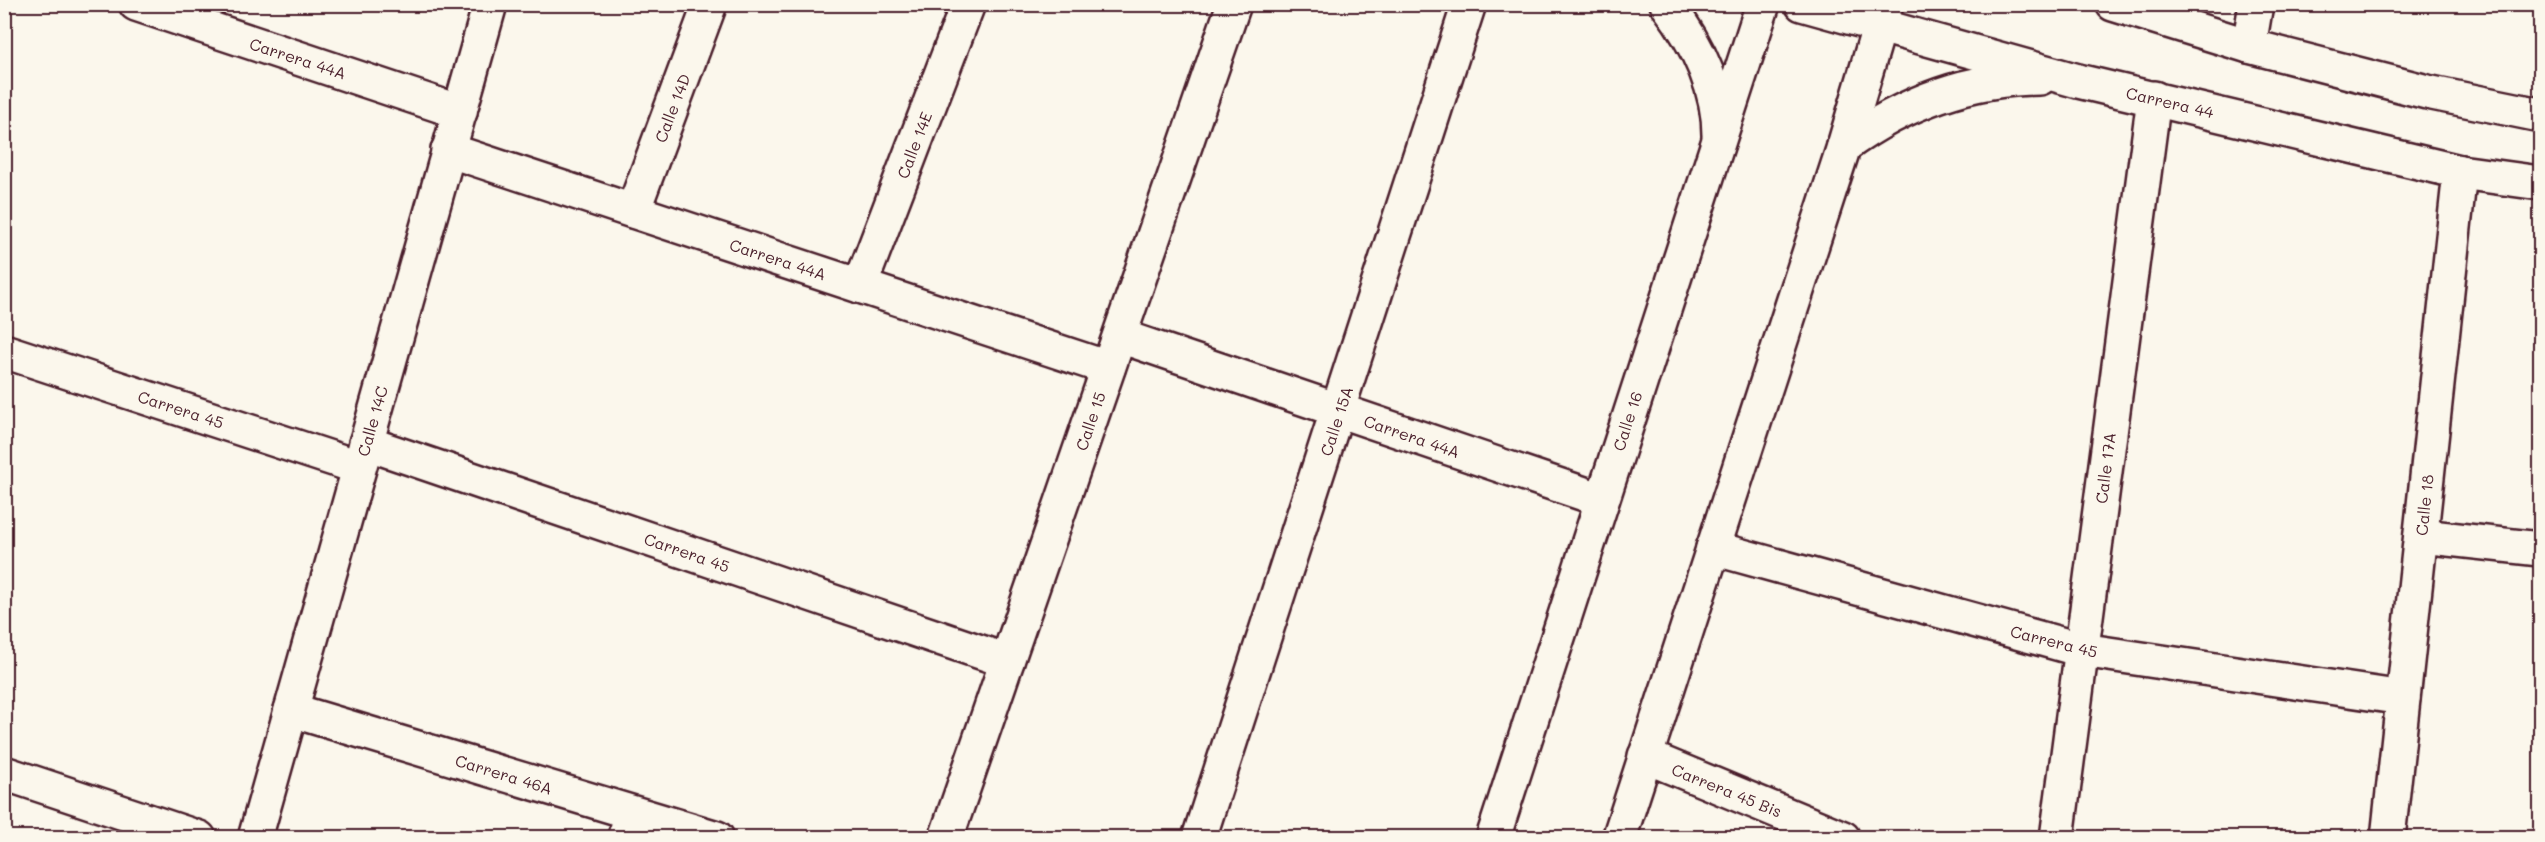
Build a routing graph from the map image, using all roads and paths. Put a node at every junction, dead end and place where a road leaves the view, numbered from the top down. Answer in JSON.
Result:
{"nodes":[{"id":1,"x":136,"y":4,"type":"edge"},
{"id":2,"x":489,"y":4,"type":"edge"},
{"id":3,"x":710,"y":4,"type":"edge"},
{"id":4,"x":968,"y":4,"type":"edge"},
{"id":5,"x":1234,"y":4,"type":"edge"},
{"id":6,"x":1470,"y":4,"type":"edge"},
{"id":7,"x":1667,"y":4,"type":"edge"},
{"id":8,"x":1763,"y":4,"type":"edge"},
{"id":9,"x":1803,"y":4,"type":"edge"},
{"id":10,"x":2113,"y":4,"type":"edge"},
{"id":11,"x":2256,"y":4,"type":"edge"},
{"id":12,"x":1883,"y":15,"type":"edge"},
{"id":13,"x":2249,"y":46,"type":"junction"},
{"id":14,"x":2078,"y":81,"type":"junction"},
{"id":15,"x":2154,"y":98,"type":"junction"},
{"id":16,"x":460,"y":112,"type":"junction"},
{"id":17,"x":2541,"y":115,"type":"edge"},
{"id":18,"x":1719,"y":135,"type":"junction"},
{"id":19,"x":1844,"y":146,"type":"junction"},
{"id":20,"x":448,"y":150,"type":"junction"},
{"id":21,"x":2460,"y":172,"type":"junction"},
{"id":22,"x":2541,"y":183,"type":"edge"},
{"id":23,"x":633,"y":211,"type":"junction"},
{"id":24,"x":860,"y":286,"type":"junction"},
{"id":25,"x":1120,"y":336,"type":"junction"},
{"id":26,"x":4,"y":351,"type":"edge"},
{"id":27,"x":1108,"y":368,"type":"junction"},
{"id":28,"x":1339,"y":411,"type":"junction"},
{"id":29,"x":362,"y":455,"type":"junction"},
{"id":30,"x":1602,"y":500,"type":"junction"},
{"id":31,"x":2421,"y":536,"type":"junction"},
{"id":32,"x":1713,"y":548,"type":"junction"},
{"id":33,"x":2541,"y":549,"type":"edge"},
{"id":34,"x":2082,"y":650,"type":"junction"},
{"id":35,"x":1007,"y":661,"type":"junction"},
{"id":36,"x":2403,"y":698,"type":"junction"},
{"id":37,"x":291,"y":710,"type":"junction"},
{"id":38,"x":1646,"y":756,"type":"junction"},
{"id":39,"x":4,"y":773,"type":"edge"},
{"id":40,"x":622,"y":824,"type":"edge"},
{"id":41,"x":199,"y":837,"type":"edge"},
{"id":42,"x":255,"y":837,"type":"edge"},
{"id":43,"x":717,"y":837,"type":"edge"},
{"id":44,"x":946,"y":837,"type":"edge"},
{"id":45,"x":1200,"y":837,"type":"edge"},
{"id":46,"x":1492,"y":837,"type":"edge"},
{"id":47,"x":1619,"y":837,"type":"edge"},
{"id":48,"x":1843,"y":837,"type":"edge"},
{"id":49,"x":2057,"y":837,"type":"edge"},
{"id":50,"x":2388,"y":837,"type":"edge"}],
"edges":[{"from":1,"to":16,"type":"street","name":"Carrera 44A"},
{"from":2,"to":16,"type":"street","name":"Calle 14C"},
{"from":3,"to":23,"type":"street","name":"Calle 14D"},
{"from":4,"to":24,"type":"street","name":"Calle 14E"},
{"from":5,"to":25,"type":"street","name":"Calle 15"},
{"from":6,"to":28,"type":"street","name":"Calle 15A"},
{"from":7,"to":18,"type":"street"},
{"from":8,"to":18,"type":"street","name":"Calle 16"},
{"from":9,"to":12,"type":"street","name":"Carrera 44"},
{"from":10,"to":13,"type":"street"},
{"from":11,"to":13,"type":"street"},
{"from":12,"to":14,"type":"street","name":"Carrera 44"},
{"from":12,"to":19,"type":"street"},
{"from":13,"to":17,"type":"street"},
{"from":14,"to":15,"type":"street","name":"Carrera 44"},
{"from":14,"to":19,"type":"street"},
{"from":15,"to":21,"type":"street","name":"Carrera 44"},
{"from":15,"to":34,"type":"street","name":"Calle 17A"},
{"from":16,"to":20,"type":"street","name":"Calle 14C"},
{"from":18,"to":30,"type":"street","name":"Calle 16"},
{"from":19,"to":32,"type":"street"},
{"from":20,"to":23,"type":"street","name":"Carrera 44A"},
{"from":20,"to":29,"type":"street","name":"Calle 14C"},
{"from":21,"to":22,"type":"street","name":"Carrera 44"},
{"from":21,"to":31,"type":"street","name":"Calle 18"},
{"from":23,"to":24,"type":"street","name":"Carrera 44A"},
{"from":24,"to":27,"type":"street","name":"Carrera 44A"},
{"from":25,"to":27,"type":"street","name":"Calle 15"},
{"from":25,"to":28,"type":"street","name":"Carrera 44A"},
{"from":26,"to":29,"type":"street","name":"Carrera 45"},
{"from":27,"to":35,"type":"street","name":"Calle 15"},
{"from":28,"to":30,"type":"street","name":"Carrera 44A"},
{"from":28,"to":45,"type":"street","name":"Calle 15A"},
{"from":29,"to":35,"type":"street","name":"Carrera 45"},
{"from":29,"to":37,"type":"street","name":"Calle 14C"},
{"from":30,"to":46,"type":"street","name":"Calle 16"},
{"from":31,"to":33,"type":"street"},
{"from":31,"to":36,"type":"street","name":"Calle 18"},
{"from":32,"to":34,"type":"street","name":"Carrera 45"},
{"from":32,"to":38,"type":"street"},
{"from":34,"to":36,"type":"street","name":"Carrera 45"},
{"from":34,"to":49,"type":"street","name":"Calle 17A"},
{"from":35,"to":44,"type":"street","name":"Calle 15"},
{"from":36,"to":50,"type":"street","name":"Calle 18"},
{"from":37,"to":40,"type":"street","name":"Carrera 46A"},
{"from":37,"to":42,"type":"street","name":"Calle 14C"},
{"from":38,"to":47,"type":"street"},
{"from":38,"to":48,"type":"street","name":"Carrera 45 Bis"},
{"from":39,"to":41,"type":"street"},
{"from":40,"to":43,"type":"street","name":"Carrera 46A"}]}
